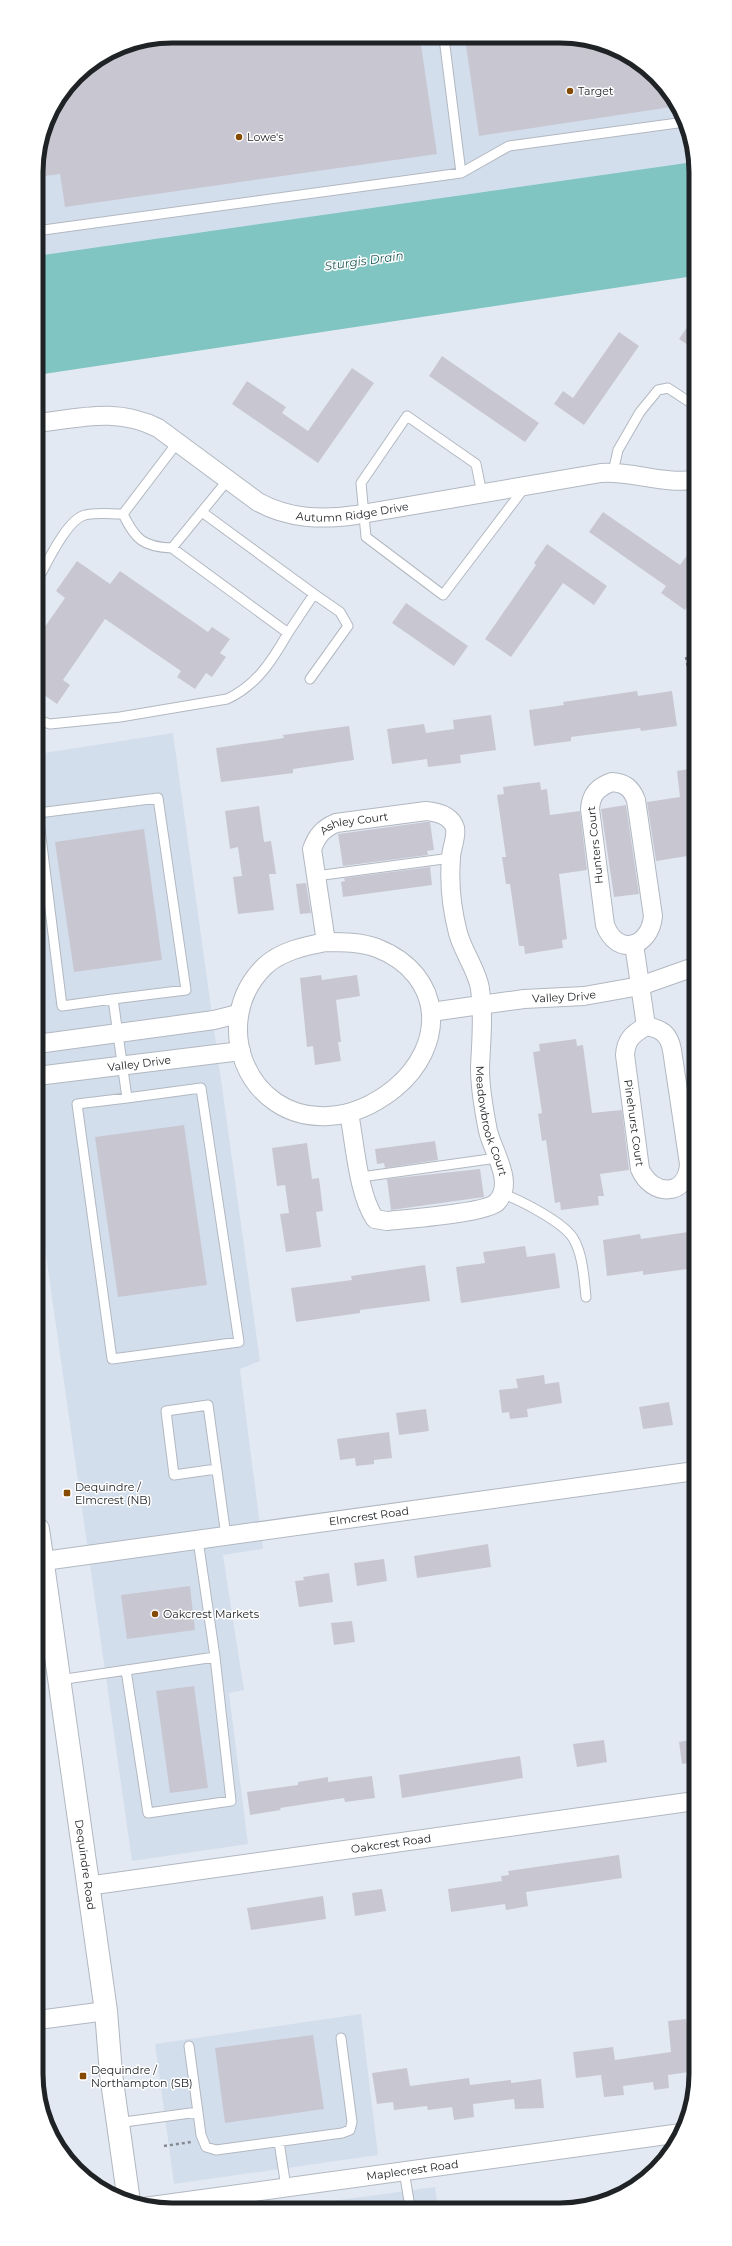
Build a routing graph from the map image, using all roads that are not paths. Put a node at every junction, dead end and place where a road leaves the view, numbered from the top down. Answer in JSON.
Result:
{"nodes":[{"id":1,"x":445,"y":43,"type":"edge"},
{"id":2,"x":679,"y":123,"type":"edge"},
{"id":3,"x":461,"y":173,"type":"junction"},
{"id":4,"x":43,"y":230,"type":"edge"},
{"id":5,"x":689,"y":402,"type":"edge"},
{"id":6,"x":43,"y":422,"type":"edge"},
{"id":7,"x":177,"y":443,"type":"junction"},
{"id":8,"x":613,"y":472,"type":"junction"},
{"id":9,"x":689,"y":480,"type":"edge"},
{"id":10,"x":227,"y":481,"type":"junction"},
{"id":11,"x":525,"y":487,"type":"junction"},
{"id":12,"x":482,"y":494,"type":"junction"},
{"id":13,"x":202,"y":512,"type":"junction"},
{"id":14,"x":123,"y":514,"type":"junction"},
{"id":15,"x":365,"y":514,"type":"junction"},
{"id":16,"x":172,"y":548,"type":"junction"},
{"id":17,"x":43,"y":570,"type":"edge"},
{"id":18,"x":314,"y":594,"type":"junction"},
{"id":19,"x":288,"y":633,"type":"junction"},
{"id":20,"x":310,"y":679,"type":"dead end"},
{"id":21,"x":43,"y":722,"type":"edge"},
{"id":22,"x":43,"y":812,"type":"edge"},
{"id":23,"x":43,"y":853,"type":"edge"},
{"id":24,"x":451,"y":858,"type":"junction"},
{"id":25,"x":316,"y":876,"type":"junction"},
{"id":26,"x":326,"y":942,"type":"junction"},
{"id":27,"x":634,"y":944,"type":"junction"},
{"id":28,"x":689,"y":969,"type":"edge"},
{"id":29,"x":640,"y":986,"type":"junction"},
{"id":30,"x":113,"y":999,"type":"junction"},
{"id":31,"x":481,"y":1004,"type":"junction"},
{"id":32,"x":431,"y":1012,"type":"junction"},
{"id":33,"x":238,"y":1014,"type":"junction"},
{"id":34,"x":646,"y":1026,"type":"junction"},
{"id":35,"x":118,"y":1033,"type":"junction"},
{"id":36,"x":43,"y":1043,"type":"edge"},
{"id":37,"x":241,"y":1051,"type":"junction"},
{"id":38,"x":122,"y":1065,"type":"junction"},
{"id":39,"x":43,"y":1075,"type":"edge"},
{"id":40,"x":127,"y":1098,"type":"junction"},
{"id":41,"x":349,"y":1113,"type":"junction"},
{"id":42,"x":497,"y":1158,"type":"junction"},
{"id":43,"x":361,"y":1177,"type":"junction"},
{"id":44,"x":503,"y":1194,"type":"junction"},
{"id":45,"x":586,"y":1297,"type":"dead end"},
{"id":46,"x":216,"y":1469,"type":"junction"},
{"id":47,"x":689,"y":1472,"type":"edge"},
{"id":48,"x":226,"y":1536,"type":"junction"},
{"id":49,"x":198,"y":1540,"type":"junction"},
{"id":50,"x":43,"y":1556,"type":"edge"},
{"id":51,"x":44,"y":1561,"type":"junction"},
{"id":52,"x":215,"y":1657,"type":"junction"},
{"id":53,"x":126,"y":1670,"type":"junction"},
{"id":54,"x":59,"y":1680,"type":"junction"},
{"id":55,"x":689,"y":1802,"type":"edge"},
{"id":56,"x":87,"y":1886,"type":"junction"},
{"id":57,"x":106,"y":2011,"type":"junction"},
{"id":58,"x":43,"y":2019,"type":"edge"},
{"id":59,"x":341,"y":2038,"type":"dead end"},
{"id":60,"x":189,"y":2046,"type":"dead end"},
{"id":61,"x":198,"y":2112,"type":"junction"},
{"id":62,"x":117,"y":2123,"type":"junction"},
{"id":63,"x":674,"y":2134,"type":"edge"},
{"id":64,"x":279,"y":2142,"type":"junction"},
{"id":65,"x":404,"y":2171,"type":"junction"},
{"id":66,"x":286,"y":2187,"type":"junction"},
{"id":67,"x":128,"y":2195,"type":"edge"},
{"id":68,"x":223,"y":2202,"type":"edge"},
{"id":69,"x":207,"y":2203,"type":"edge"},
{"id":70,"x":409,"y":2203,"type":"edge"}],
"edges":[{"from":1,"to":3,"type":"lane"},
{"from":2,"to":3,"type":"lane"},
{"from":3,"to":4,"type":"lane"},
{"from":5,"to":8,"type":"lane"},
{"from":6,"to":7,"type":"street","name":"Autumn Ridge Drive"},
{"from":7,"to":10,"type":"street","name":"Autumn Ridge Drive"},
{"from":7,"to":14,"type":"lane"},
{"from":8,"to":9,"type":"street","name":"Autumn Ridge Drive"},
{"from":8,"to":11,"type":"street","name":"Autumn Ridge Drive"},
{"from":10,"to":13,"type":"lane"},
{"from":10,"to":15,"type":"street","name":"Autumn Ridge Drive"},
{"from":11,"to":12,"type":"street","name":"Autumn Ridge Drive"},
{"from":11,"to":15,"type":"lane"},
{"from":12,"to":15,"type":"street","name":"Autumn Ridge Drive"},
{"from":12,"to":15,"type":"lane"},
{"from":13,"to":16,"type":"lane"},
{"from":13,"to":18,"type":"lane"},
{"from":14,"to":16,"type":"lane"},
{"from":14,"to":17,"type":"lane"},
{"from":16,"to":19,"type":"lane"},
{"from":18,"to":19,"type":"lane"},
{"from":18,"to":20,"type":"lane"},
{"from":19,"to":21,"type":"lane"},
{"from":22,"to":30,"type":"lane"},
{"from":23,"to":30,"type":"lane"},
{"from":24,"to":25,"type":"lane"},
{"from":24,"to":25,"type":"street","name":"Ashley Court"},
{"from":24,"to":31,"type":"street","name":"Ashley Court"},
{"from":25,"to":26,"type":"street","name":"Ashley Court"},
{"from":26,"to":32,"type":"street"},
{"from":26,"to":33,"type":"street"},
{"from":27,"to":27,"type":"street","name":"Hunters Court"},
{"from":27,"to":29,"type":"street"},
{"from":28,"to":29,"type":"street","name":"Valley Drive"},
{"from":29,"to":31,"type":"street","name":"Valley Drive"},
{"from":29,"to":34,"type":"street"},
{"from":30,"to":35,"type":"lane"},
{"from":31,"to":32,"type":"street","name":"Valley Drive"},
{"from":31,"to":42,"type":"street","name":"Meadowbrook Court"},
{"from":32,"to":41,"type":"street"},
{"from":33,"to":35,"type":"street"},
{"from":33,"to":37,"type":"street"},
{"from":34,"to":34,"type":"street","name":"Pinehurst Court"},
{"from":35,"to":36,"type":"street"},
{"from":35,"to":38,"type":"lane"},
{"from":37,"to":38,"type":"street","name":"Valley Drive"},
{"from":37,"to":41,"type":"street"},
{"from":38,"to":39,"type":"street","name":"Valley Drive"},
{"from":38,"to":40,"type":"lane"},
{"from":40,"to":40,"type":"lane"},
{"from":41,"to":43,"type":"street"},
{"from":42,"to":43,"type":"lane"},
{"from":42,"to":44,"type":"street","name":"Meadowbrook Court"},
{"from":43,"to":44,"type":"street"},
{"from":44,"to":45,"type":"lane"},
{"from":46,"to":46,"type":"lane"},
{"from":46,"to":48,"type":"lane"},
{"from":47,"to":48,"type":"street","name":"Elmcrest Road"},
{"from":48,"to":49,"type":"street","name":"Elmcrest Road"},
{"from":49,"to":51,"type":"street","name":"Elmcrest Road"},
{"from":49,"to":52,"type":"lane"},
{"from":50,"to":51,"type":"main road","name":"Dequindre Road"},
{"from":51,"to":54,"type":"main road","name":"Dequindre Road"},
{"from":52,"to":53,"type":"lane"},
{"from":52,"to":53,"type":"lane"},
{"from":53,"to":54,"type":"lane"},
{"from":54,"to":56,"type":"main road","name":"Dequindre Road"},
{"from":55,"to":56,"type":"street","name":"Oakcrest Road"},
{"from":56,"to":57,"type":"main road","name":"Dequindre Road"},
{"from":57,"to":58,"type":"street"},
{"from":57,"to":62,"type":"main road","name":"Dequindre Road"},
{"from":59,"to":64,"type":"lane"},
{"from":60,"to":61,"type":"lane"},
{"from":61,"to":62,"type":"lane"},
{"from":61,"to":64,"type":"lane"},
{"from":62,"to":67,"type":"main road","name":"Dequindre Road"},
{"from":63,"to":65,"type":"street","name":"Maplecrest Road"},
{"from":64,"to":66,"type":"lane"},
{"from":65,"to":66,"type":"street","name":"Maplecrest Road"},
{"from":65,"to":70,"type":"lane"},
{"from":66,"to":68,"type":"street","name":"Maplecrest Road"},
{"from":68,"to":69,"type":"street","name":"Maplecrest Road"}]}
